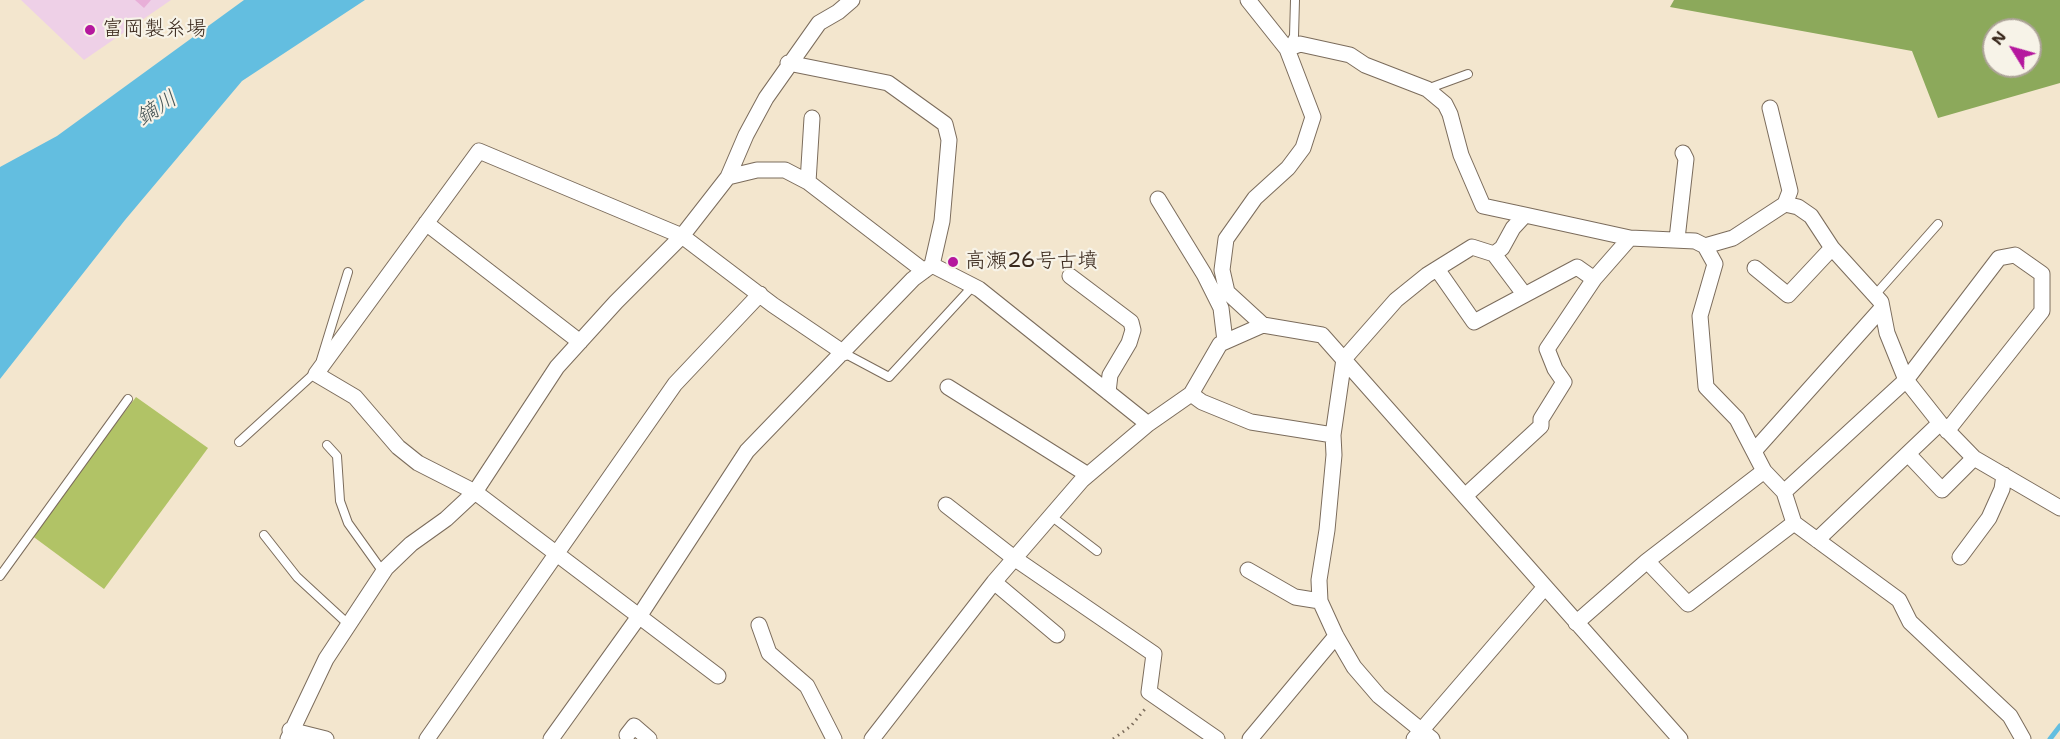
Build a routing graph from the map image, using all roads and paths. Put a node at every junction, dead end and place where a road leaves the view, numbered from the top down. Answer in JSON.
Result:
{"nodes":[{"id":1,"x":852,"y":0,"type":"edge"},
{"id":2,"x":1248,"y":0,"type":"edge"},
{"id":3,"x":1295,"y":0,"type":"edge"},
{"id":4,"x":1287,"y":49,"type":"junction"},
{"id":5,"x":788,"y":63,"type":"junction"},
{"id":6,"x":1468,"y":74,"type":"dead end"},
{"id":7,"x":1427,"y":89,"type":"junction"},
{"id":8,"x":1770,"y":108,"type":"dead end"},
{"id":9,"x":812,"y":118,"type":"dead end"},
{"id":10,"x":1683,"y":153,"type":"dead end"},
{"id":11,"x":729,"y":177,"type":"junction"},
{"id":12,"x":808,"y":182,"type":"junction"},
{"id":13,"x":1158,"y":199,"type":"dead end"},
{"id":14,"x":1785,"y":204,"type":"junction"},
{"id":15,"x":1525,"y":215,"type":"junction"},
{"id":16,"x":426,"y":224,"type":"junction"},
{"id":17,"x":1938,"y":224,"type":"dead end"},
{"id":18,"x":682,"y":236,"type":"junction"},
{"id":19,"x":1630,"y":238,"type":"junction"},
{"id":20,"x":1677,"y":239,"type":"junction"},
{"id":21,"x":1705,"y":246,"type":"junction"},
{"id":22,"x":1832,"y":248,"type":"junction"},
{"id":23,"x":1494,"y":254,"type":"junction"},
{"id":24,"x":928,"y":268,"type":"junction"},
{"id":25,"x":1755,"y":268,"type":"dead end"},
{"id":26,"x":1437,"y":269,"type":"junction"},
{"id":27,"x":348,"y":272,"type":"dead end"},
{"id":28,"x":1070,"y":276,"type":"dead end"},
{"id":29,"x":1594,"y":279,"type":"junction"},
{"id":30,"x":973,"y":286,"type":"junction"},
{"id":31,"x":760,"y":294,"type":"junction"},
{"id":32,"x":1524,"y":294,"type":"junction"},
{"id":33,"x":1879,"y":302,"type":"junction"},
{"id":34,"x":1263,"y":325,"type":"junction"},
{"id":35,"x":1226,"y":341,"type":"junction"},
{"id":36,"x":580,"y":342,"type":"junction"},
{"id":37,"x":844,"y":353,"type":"junction"},
{"id":38,"x":1344,"y":359,"type":"junction"},
{"id":39,"x":316,"y":374,"type":"junction"},
{"id":40,"x":1906,"y":380,"type":"junction"},
{"id":41,"x":948,"y":387,"type":"dead end"},
{"id":42,"x":1108,"y":393,"type":"junction"},
{"id":43,"x":1191,"y":394,"type":"junction"},
{"id":44,"x":128,"y":399,"type":"dead end"},
{"id":45,"x":1148,"y":424,"type":"junction"},
{"id":46,"x":1944,"y":427,"type":"junction"},
{"id":47,"x":1333,"y":435,"type":"junction"},
{"id":48,"x":239,"y":442,"type":"dead end"},
{"id":49,"x":327,"y":445,"type":"dead end"},
{"id":50,"x":1755,"y":450,"type":"junction"},
{"id":51,"x":1908,"y":454,"type":"junction"},
{"id":52,"x":1974,"y":458,"type":"junction"},
{"id":53,"x":1764,"y":471,"type":"junction"},
{"id":54,"x":1088,"y":475,"type":"junction"},
{"id":55,"x":2004,"y":475,"type":"junction"},
{"id":56,"x":475,"y":492,"type":"junction"},
{"id":57,"x":1784,"y":492,"type":"junction"},
{"id":58,"x":1466,"y":496,"type":"junction"},
{"id":59,"x":2058,"y":502,"type":"edge"},
{"id":60,"x":946,"y":505,"type":"dead end"},
{"id":61,"x":1051,"y":516,"type":"junction"},
{"id":62,"x":1794,"y":523,"type":"junction"},
{"id":63,"x":264,"y":535,"type":"dead end"},
{"id":64,"x":1817,"y":540,"type":"junction"},
{"id":65,"x":1097,"y":551,"type":"dead end"},
{"id":66,"x":556,"y":553,"type":"junction"},
{"id":67,"x":1960,"y":557,"type":"dead end"},
{"id":68,"x":1014,"y":558,"type":"junction"},
{"id":69,"x":1647,"y":561,"type":"junction"},
{"id":70,"x":1248,"y":570,"type":"dead end"},
{"id":71,"x":383,"y":572,"type":"junction"},
{"id":72,"x":0,"y":576,"type":"edge"},
{"id":73,"x":994,"y":582,"type":"junction"},
{"id":74,"x":1545,"y":587,"type":"junction"},
{"id":75,"x":1320,"y":601,"type":"junction"},
{"id":76,"x":640,"y":615,"type":"junction"},
{"id":77,"x":1576,"y":623,"type":"junction"},
{"id":78,"x":348,"y":624,"type":"junction"},
{"id":79,"x":759,"y":625,"type":"dead end"},
{"id":80,"x":1057,"y":635,"type":"dead end"},
{"id":81,"x":1336,"y":636,"type":"junction"},
{"id":82,"x":718,"y":676,"type":"dead end"},
{"id":83,"x":1155,"y":696,"type":"junction"},
{"id":84,"x":289,"y":735,"type":"edge"},
{"id":85,"x":627,"y":735,"type":"dead end"},
{"id":86,"x":1423,"y":736,"type":"edge"},
{"id":87,"x":326,"y":739,"type":"edge"},
{"id":88,"x":427,"y":739,"type":"edge"},
{"id":89,"x":551,"y":739,"type":"edge"},
{"id":90,"x":649,"y":739,"type":"edge"},
{"id":91,"x":834,"y":739,"type":"edge"},
{"id":92,"x":872,"y":739,"type":"edge"},
{"id":93,"x":1113,"y":739,"type":"edge"},
{"id":94,"x":1217,"y":739,"type":"edge"},
{"id":95,"x":1250,"y":739,"type":"edge"},
{"id":96,"x":1680,"y":739,"type":"edge"},
{"id":97,"x":2023,"y":739,"type":"edge"}],
"edges":[{"from":1,"to":5,"type":"street"},
{"from":2,"to":4,"type":"street"},
{"from":3,"to":4,"type":"lane"},
{"from":4,"to":7,"type":"street"},
{"from":4,"to":34,"type":"street"},
{"from":5,"to":11,"type":"street"},
{"from":5,"to":24,"type":"street"},
{"from":6,"to":7,"type":"lane"},
{"from":7,"to":15,"type":"street"},
{"from":8,"to":14,"type":"street"},
{"from":9,"to":12,"type":"street"},
{"from":10,"to":20,"type":"street"},
{"from":11,"to":12,"type":"street"},
{"from":11,"to":18,"type":"street"},
{"from":12,"to":24,"type":"street"},
{"from":13,"to":35,"type":"street"},
{"from":14,"to":21,"type":"street"},
{"from":14,"to":22,"type":"street"},
{"from":15,"to":19,"type":"street"},
{"from":15,"to":23,"type":"street"},
{"from":16,"to":18,"type":"street"},
{"from":16,"to":36,"type":"street"},
{"from":16,"to":39,"type":"street"},
{"from":17,"to":33,"type":"lane"},
{"from":18,"to":31,"type":"street"},
{"from":18,"to":36,"type":"street"},
{"from":19,"to":20,"type":"street"},
{"from":19,"to":29,"type":"street"},
{"from":20,"to":21,"type":"street"},
{"from":21,"to":50,"type":"street"},
{"from":22,"to":25,"type":"street"},
{"from":22,"to":33,"type":"street"},
{"from":23,"to":26,"type":"street"},
{"from":23,"to":32,"type":"street"},
{"from":24,"to":30,"type":"street"},
{"from":24,"to":37,"type":"street"},
{"from":26,"to":32,"type":"street"},
{"from":26,"to":38,"type":"street"},
{"from":27,"to":39,"type":"lane"},
{"from":28,"to":42,"type":"street"},
{"from":29,"to":32,"type":"street"},
{"from":29,"to":58,"type":"street"},
{"from":30,"to":37,"type":"lane"},
{"from":30,"to":42,"type":"street"},
{"from":31,"to":37,"type":"street"},
{"from":31,"to":66,"type":"street"},
{"from":33,"to":40,"type":"street"},
{"from":33,"to":50,"type":"street"},
{"from":34,"to":35,"type":"street"},
{"from":34,"to":38,"type":"street"},
{"from":35,"to":43,"type":"street"},
{"from":36,"to":56,"type":"street"},
{"from":37,"to":76,"type":"street"},
{"from":38,"to":47,"type":"street"},
{"from":38,"to":58,"type":"street"},
{"from":39,"to":48,"type":"lane"},
{"from":39,"to":56,"type":"street"},
{"from":40,"to":46,"type":"street"},
{"from":40,"to":46,"type":"street"},
{"from":40,"to":57,"type":"street"},
{"from":41,"to":54,"type":"street"},
{"from":42,"to":45,"type":"street"},
{"from":43,"to":45,"type":"street"},
{"from":43,"to":47,"type":"street"},
{"from":44,"to":72,"type":"lane"},
{"from":45,"to":54,"type":"street"},
{"from":46,"to":51,"type":"street"},
{"from":46,"to":52,"type":"street"},
{"from":47,"to":75,"type":"street"},
{"from":49,"to":71,"type":"lane"},
{"from":50,"to":53,"type":"street"},
{"from":51,"to":52,"type":"street"},
{"from":51,"to":64,"type":"street"},
{"from":52,"to":55,"type":"street"},
{"from":53,"to":57,"type":"street"},
{"from":53,"to":69,"type":"street"},
{"from":54,"to":61,"type":"street"},
{"from":55,"to":59,"type":"street"},
{"from":55,"to":67,"type":"street"},
{"from":56,"to":66,"type":"street"},
{"from":56,"to":71,"type":"street"},
{"from":57,"to":62,"type":"street"},
{"from":58,"to":74,"type":"street"},
{"from":60,"to":68,"type":"street"},
{"from":61,"to":65,"type":"lane"},
{"from":61,"to":68,"type":"street"},
{"from":62,"to":64,"type":"street"},
{"from":62,"to":69,"type":"street"},
{"from":63,"to":78,"type":"lane"},
{"from":64,"to":97,"type":"street"},
{"from":66,"to":76,"type":"street"},
{"from":66,"to":88,"type":"street"},
{"from":68,"to":73,"type":"street"},
{"from":68,"to":83,"type":"street"},
{"from":69,"to":77,"type":"street"},
{"from":70,"to":75,"type":"street"},
{"from":71,"to":78,"type":"street"},
{"from":73,"to":80,"type":"street"},
{"from":73,"to":92,"type":"street"},
{"from":74,"to":77,"type":"street"},
{"from":74,"to":86,"type":"street"},
{"from":75,"to":81,"type":"street"},
{"from":76,"to":82,"type":"street"},
{"from":76,"to":89,"type":"street"},
{"from":77,"to":96,"type":"street"},
{"from":78,"to":84,"type":"street"},
{"from":79,"to":91,"type":"street"},
{"from":81,"to":86,"type":"street"},
{"from":81,"to":95,"type":"street"},
{"from":83,"to":93,"type":"path"},
{"from":83,"to":94,"type":"street"},
{"from":84,"to":87,"type":"street"},
{"from":85,"to":90,"type":"street"}]}
